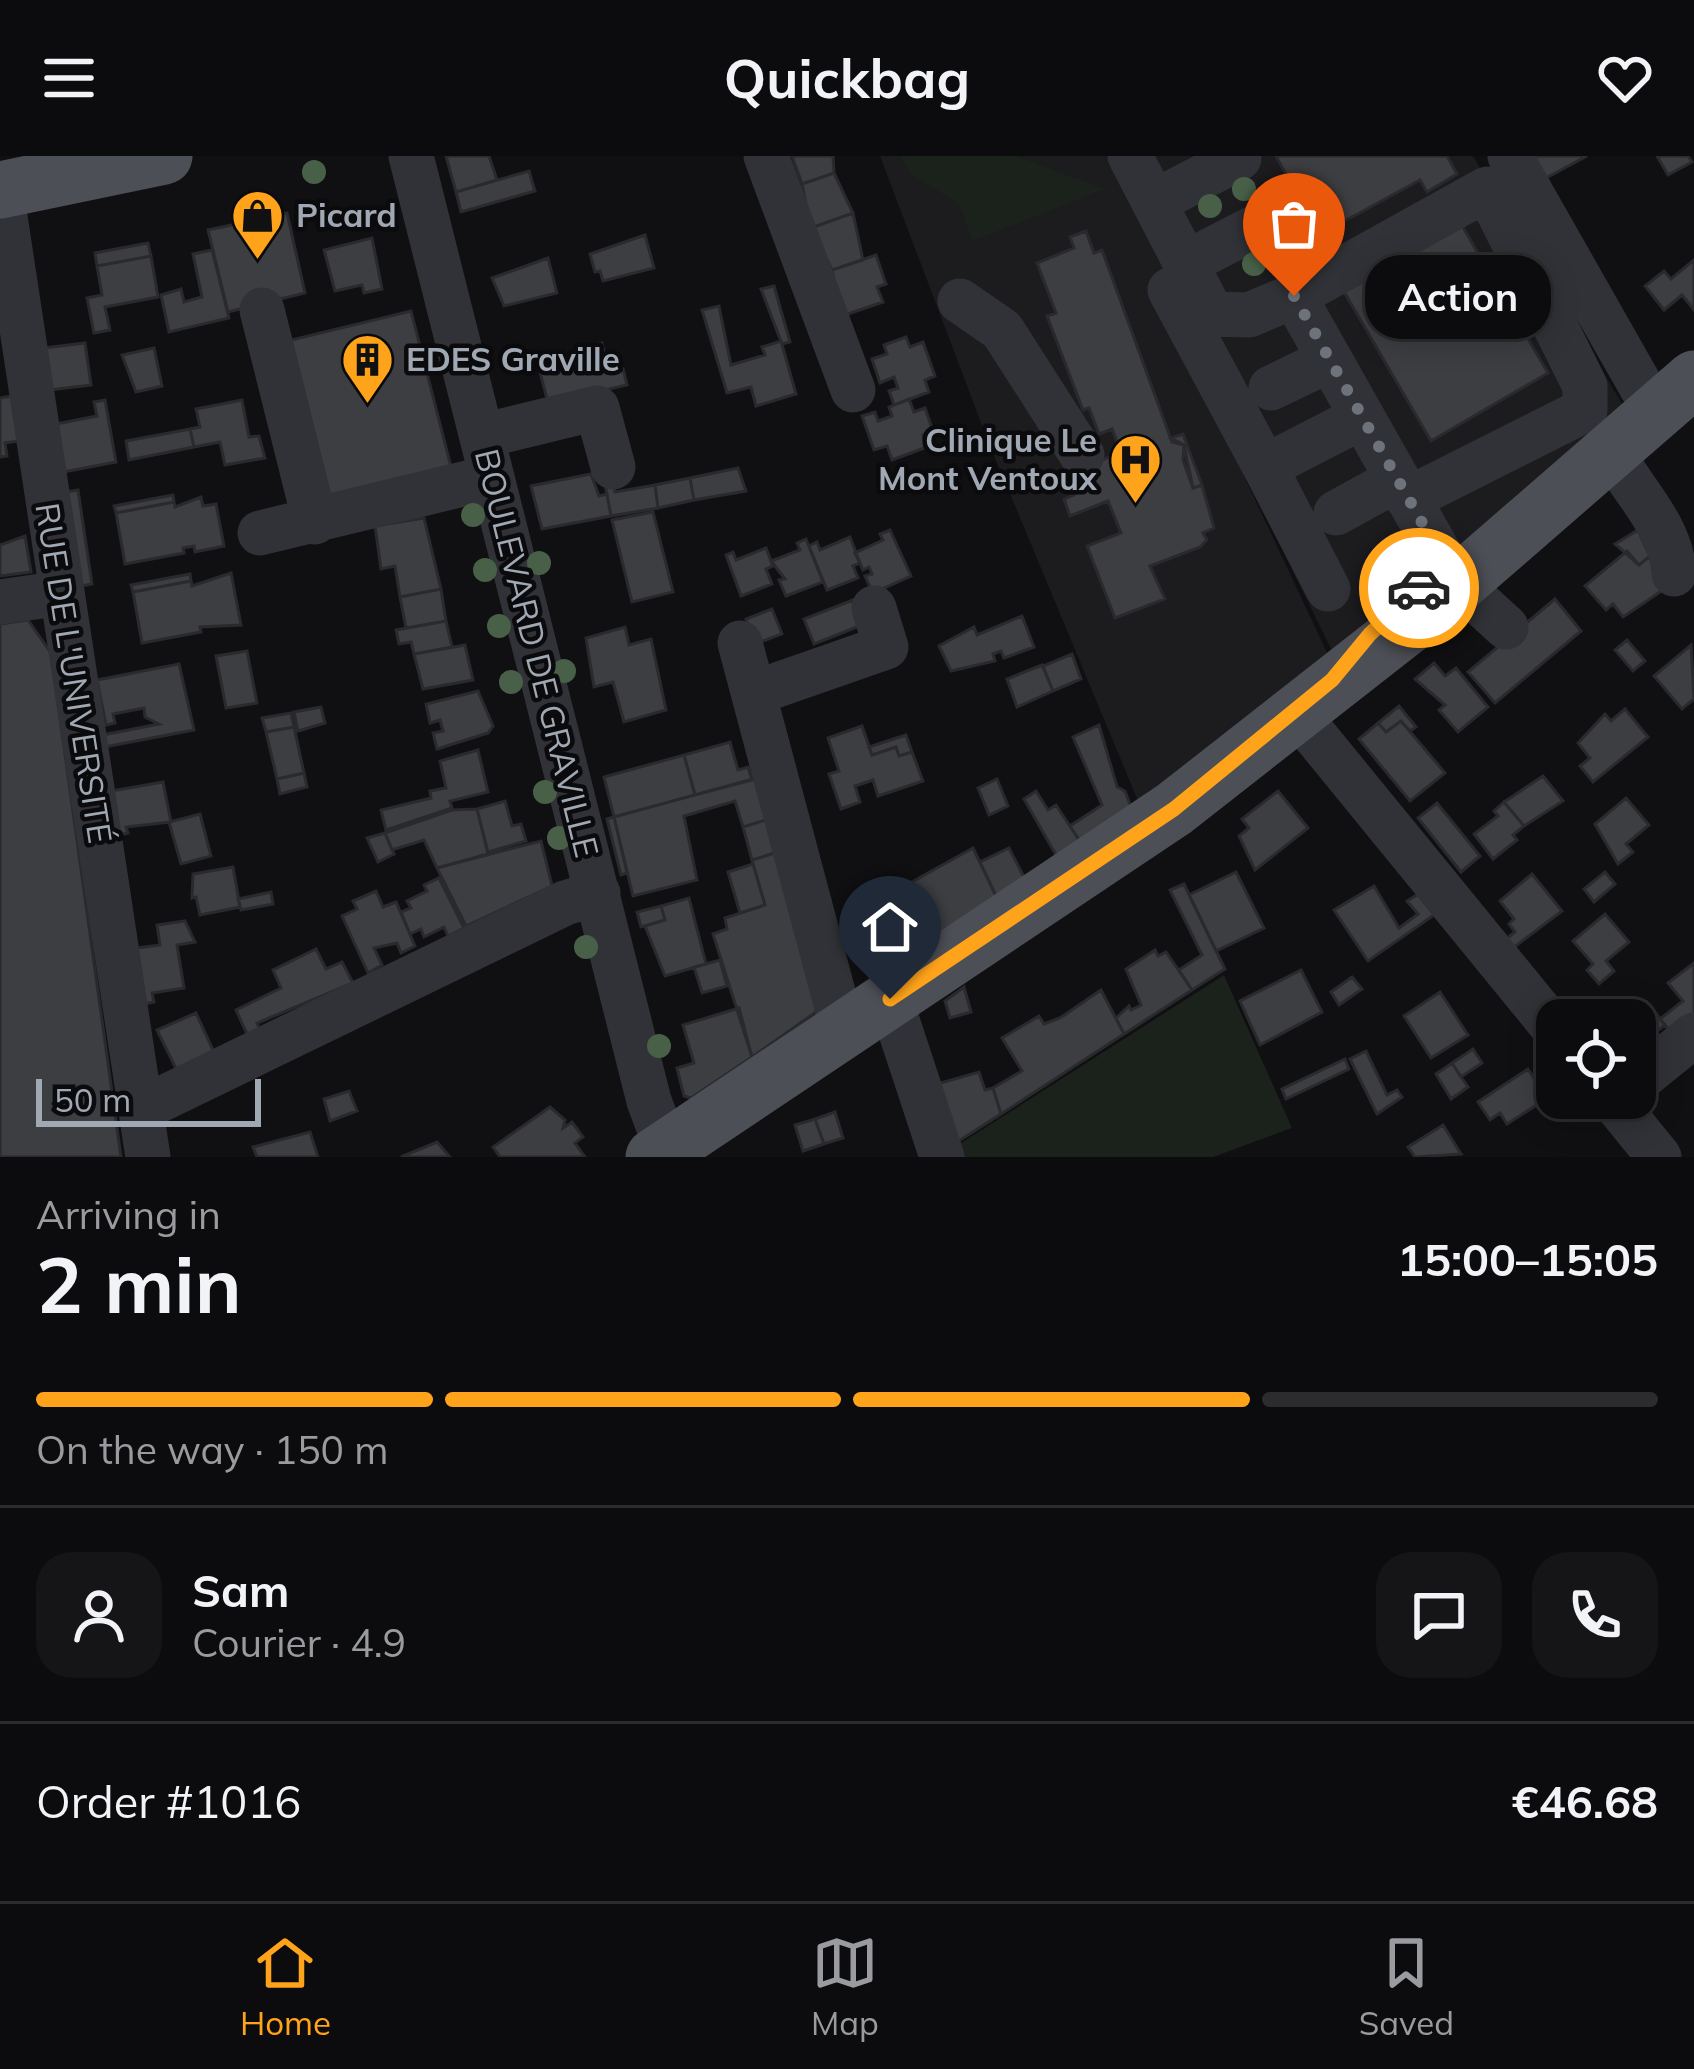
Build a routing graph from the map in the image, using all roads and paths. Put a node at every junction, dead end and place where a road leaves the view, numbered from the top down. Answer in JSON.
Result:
{"nodes":[{"id":1,"x":164,"y":156,"type":"edge"},
{"id":2,"x":411,"y":156,"type":"edge"},
{"id":3,"x":766,"y":156,"type":"edge"},
{"id":4,"x":1239,"y":158,"type":"edge"},
{"id":5,"x":1489,"y":167,"type":"edge"},
{"id":6,"x":1137,"y":185,"type":"edge"},
{"id":7,"x":0,"y":188,"type":"edge"},
{"id":8,"x":1277,"y":216,"type":"dead end"},
{"id":9,"x":1186,"y":263,"type":"junction"},
{"id":10,"x":1294,"y":296,"type":"junction"},
{"id":11,"x":960,"y":302,"type":"dead end"},
{"id":12,"x":262,"y":310,"type":"dead end"},
{"id":13,"x":1329,"y":360,"type":"junction"},
{"id":14,"x":1271,"y":388,"type":"dead end"},
{"id":15,"x":853,"y":390,"type":"dead end"},
{"id":16,"x":1674,"y":395,"type":"edge"},
{"id":17,"x":1360,"y":418,"type":"junction"},
{"id":18,"x":1082,"y":455,"type":"dead end"},
{"id":19,"x":487,"y":456,"type":"junction"},
{"id":20,"x":1599,"y":457,"type":"junction"},
{"id":21,"x":613,"y":466,"type":"dead end"},
{"id":22,"x":1265,"y":466,"type":"junction"},
{"id":23,"x":1402,"y":490,"type":"junction"},
{"id":24,"x":1336,"y":513,"type":"dead end"},
{"id":25,"x":315,"y":522,"type":"junction"},
{"id":26,"x":260,"y":533,"type":"dead end"},
{"id":27,"x":1452,"y":574,"type":"junction"},
{"id":28,"x":1674,"y":574,"type":"dead end"},
{"id":29,"x":1328,"y":590,"type":"dead end"},
{"id":30,"x":62,"y":593,"type":"junction"},
{"id":31,"x":0,"y":602,"type":"edge"},
{"id":32,"x":874,"y":608,"type":"dead end"},
{"id":33,"x":1506,"y":627,"type":"dead end"},
{"id":34,"x":740,"y":643,"type":"dead end"},
{"id":35,"x":757,"y":692,"type":"junction"},
{"id":36,"x":1313,"y":695,"type":"junction"},
{"id":37,"x":598,"y":893,"type":"junction"},
{"id":38,"x":890,"y":999,"type":"junction"},
{"id":39,"x":1536,"y":1003,"type":"edge"},
{"id":40,"x":843,"y":1030,"type":"junction"},
{"id":41,"x":1694,"y":1034,"type":"edge"},
{"id":42,"x":1656,"y":1065,"type":"edge"},
{"id":43,"x":141,"y":1108,"type":"junction"},
{"id":44,"x":1635,"y":1119,"type":"edge"},
{"id":45,"x":660,"y":1153,"type":"edge"},
{"id":46,"x":148,"y":1157,"type":"edge"},
{"id":47,"x":942,"y":1157,"type":"edge"},
{"id":48,"x":1659,"y":1157,"type":"edge"}],
"edges":[{"from":1,"to":7,"type":"main road"},
{"from":2,"to":19,"type":"street","name":"BOULEVARD DE GRAVILLE"},
{"from":3,"to":15,"type":"street"},
{"from":4,"to":6,"type":"street"},
{"from":5,"to":10,"type":"street"},
{"from":5,"to":16,"type":"street"},
{"from":5,"to":23,"type":"street"},
{"from":6,"to":9,"type":"street"},
{"from":6,"to":22,"type":"street"},
{"from":7,"to":30,"type":"street","name":"RUE DE L'UNIVERSITÉ"},
{"from":8,"to":9,"type":"street"},
{"from":9,"to":10,"type":"street"},
{"from":10,"to":13,"type":"street"},
{"from":11,"to":18,"type":"street"},
{"from":12,"to":25,"type":"street"},
{"from":13,"to":14,"type":"street"},
{"from":13,"to":17,"type":"street"},
{"from":16,"to":20,"type":"main road"},
{"from":17,"to":22,"type":"street"},
{"from":17,"to":23,"type":"street"},
{"from":19,"to":21,"type":"street"},
{"from":19,"to":25,"type":"street"},
{"from":19,"to":37,"type":"street","name":"BOULEVARD DE GRAVILLE"},
{"from":20,"to":27,"type":"main road"},
{"from":20,"to":28,"type":"street"},
{"from":22,"to":29,"type":"street"},
{"from":23,"to":24,"type":"street"},
{"from":23,"to":27,"type":"street"},
{"from":25,"to":26,"type":"street"},
{"from":27,"to":33,"type":"street"},
{"from":27,"to":36,"type":"main road"},
{"from":30,"to":31,"type":"street"},
{"from":30,"to":43,"type":"street","name":"RUE DE L'UNIVERSITÉ"},
{"from":32,"to":35,"type":"street"},
{"from":34,"to":35,"type":"street"},
{"from":35,"to":40,"type":"street"},
{"from":36,"to":38,"type":"main road"},
{"from":36,"to":39,"type":"street"},
{"from":37,"to":43,"type":"street"},
{"from":37,"to":45,"type":"street","name":"BOULEVARD DE GRAVILLE"},
{"from":38,"to":40,"type":"main road"},
{"from":38,"to":47,"type":"street"},
{"from":40,"to":45,"type":"main road"},
{"from":41,"to":42,"type":"street"},
{"from":43,"to":46,"type":"street","name":"RUE DE L'UNIVERSITÉ"},
{"from":44,"to":48,"type":"street"}]}
